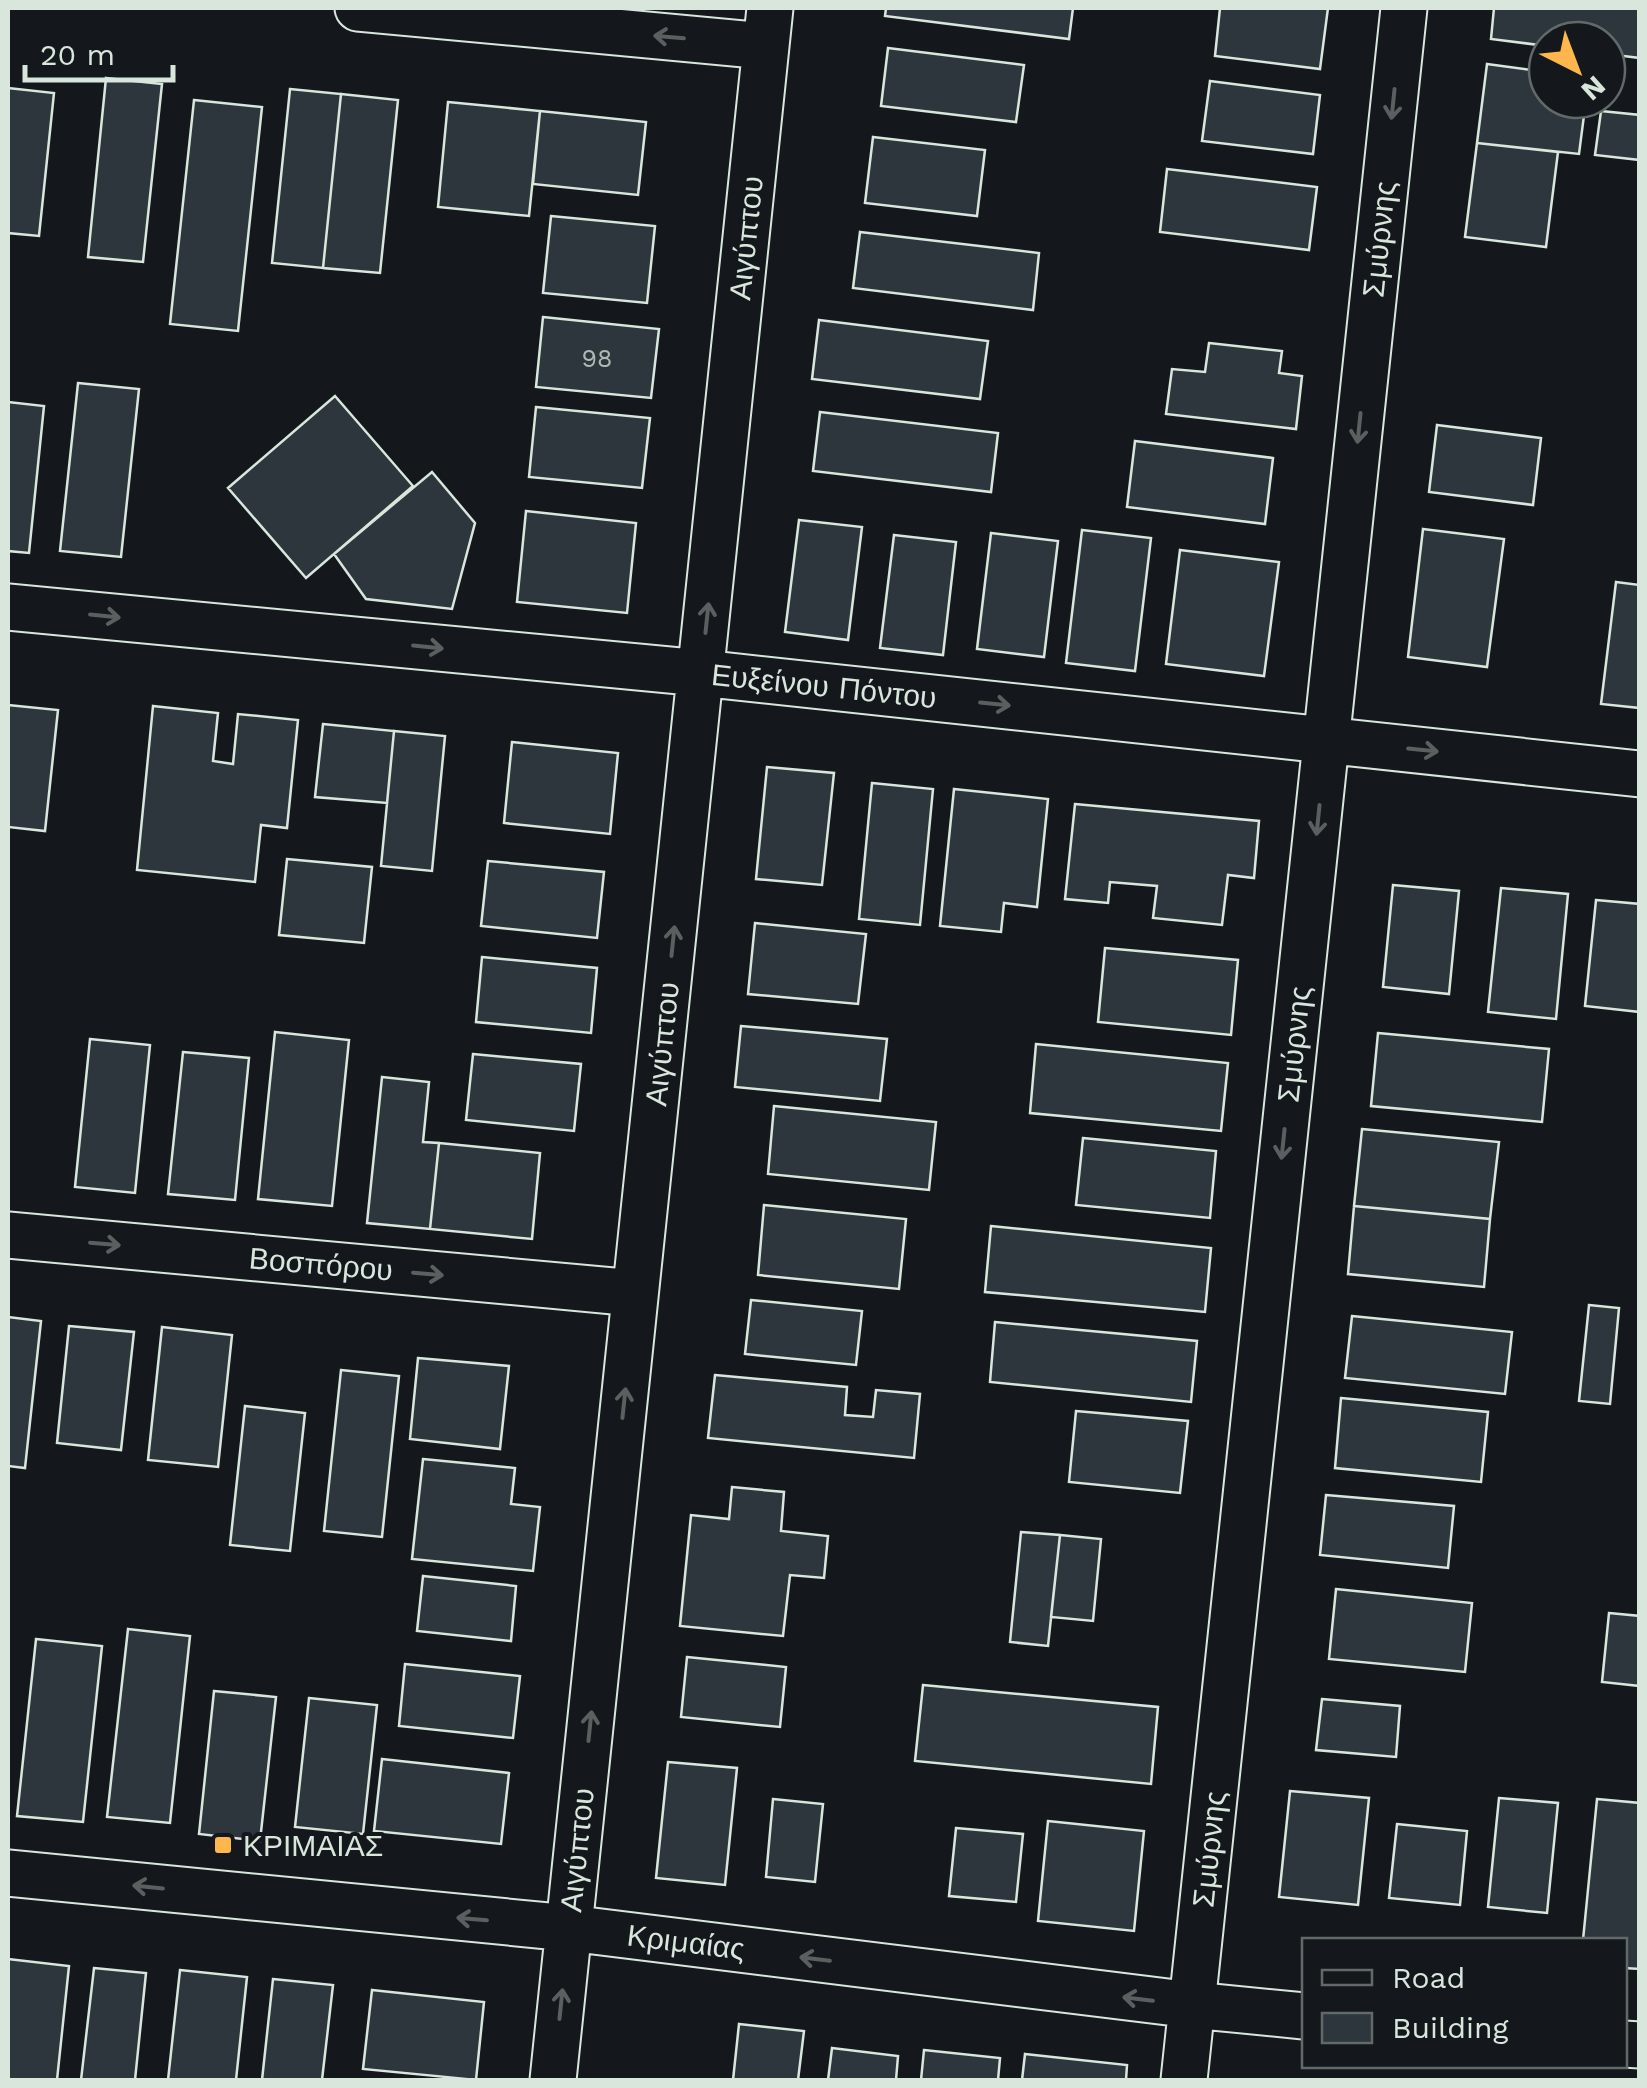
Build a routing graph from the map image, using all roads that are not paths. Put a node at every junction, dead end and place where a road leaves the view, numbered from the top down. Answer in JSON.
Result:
{"nodes":[{"id":1,"x":358,"y":8,"type":"edge"},
{"id":2,"x":1404,"y":8,"type":"edge"},
{"id":3,"x":768,"y":27,"type":"edge"},
{"id":4,"x":8,"y":607,"type":"edge"},
{"id":5,"x":701,"y":674,"type":"junction"},
{"id":6,"x":1326,"y":739,"type":"junction"},
{"id":7,"x":1640,"y":774,"type":"edge"},
{"id":8,"x":8,"y":1235,"type":"edge"},
{"id":9,"x":635,"y":1293,"type":"junction"},
{"id":10,"x":8,"y":1874,"type":"edge"},
{"id":11,"x":569,"y":1928,"type":"junction"},
{"id":12,"x":1192,"y":2006,"type":"junction"},
{"id":13,"x":1302,"y":2016,"type":"edge"},
{"id":14,"x":553,"y":2080,"type":"edge"},
{"id":15,"x":1184,"y":2080,"type":"edge"}],
"edges":[{"from":3,"to":1,"type":"street","one_way":true},
{"from":2,"to":6,"type":"street","name":"Σμύρνης","one_way":true},
{"from":5,"to":3,"type":"street","name":"Αιγύπτου","one_way":true},
{"from":4,"to":5,"type":"street","name":"Ευξείνου Πόντου","one_way":true},
{"from":5,"to":6,"type":"street","name":"Ευξείνου Πόντου","one_way":true},
{"from":9,"to":5,"type":"street","name":"Αιγύπτου","one_way":true},
{"from":6,"to":7,"type":"street","name":"Ευξείνου Πόντου","one_way":true},
{"from":6,"to":12,"type":"street","name":"Σμύρνης","one_way":true},
{"from":8,"to":9,"type":"street","name":"Βοσπόρου","one_way":true},
{"from":11,"to":9,"type":"street","name":"Αιγύπτου","one_way":true},
{"from":11,"to":10,"type":"street","name":"Κριμαίας","one_way":true},
{"from":12,"to":11,"type":"street","name":"Κριμαίας","one_way":true},
{"from":14,"to":11,"type":"street","name":"Αιγύπτου","one_way":true},
{"from":12,"to":13,"type":"street","name":"Κριμαίας"},
{"from":12,"to":15,"type":"street","name":"Σμύρνης"}]}
